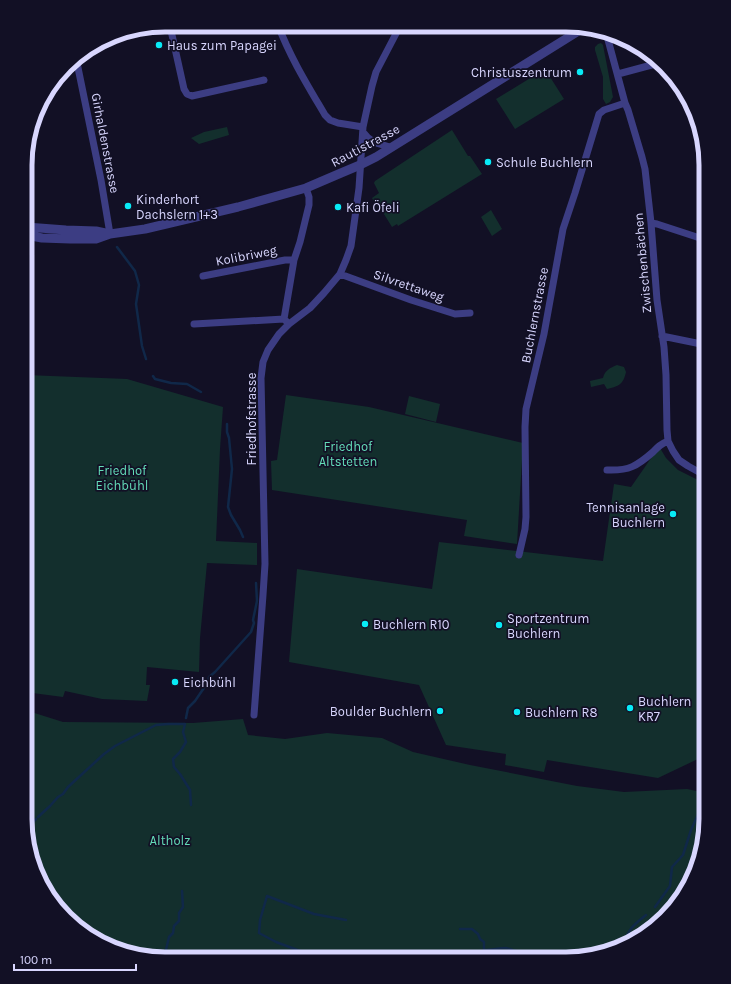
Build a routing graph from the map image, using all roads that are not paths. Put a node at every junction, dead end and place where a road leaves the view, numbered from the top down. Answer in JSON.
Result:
{"nodes":[{"id":1,"x":173,"y":32,"type":"edge"},
{"id":2,"x":281,"y":32,"type":"edge"},
{"id":3,"x":397,"y":32,"type":"edge"},
{"id":4,"x":576,"y":33,"type":"edge"},
{"id":5,"x":608,"y":39,"type":"edge"},
{"id":6,"x":77,"y":65,"type":"edge"},
{"id":7,"x":653,"y":65,"type":"edge"},
{"id":8,"x":618,"y":74,"type":"junction"},
{"id":9,"x":264,"y":80,"type":"dead end"},
{"id":10,"x":625,"y":103,"type":"junction"},
{"id":11,"x":363,"y":129,"type":"junction"},
{"id":12,"x":390,"y":147,"type":"junction"},
{"id":13,"x":360,"y":165,"type":"junction"},
{"id":14,"x":306,"y":188,"type":"junction"},
{"id":15,"x":651,"y":223,"type":"junction"},
{"id":16,"x":32,"y":227,"type":"edge"},
{"id":17,"x":110,"y":234,"type":"junction"},
{"id":18,"x":32,"y":236,"type":"edge"},
{"id":19,"x":699,"y":238,"type":"edge"},
{"id":20,"x":294,"y":260,"type":"junction"},
{"id":21,"x":340,"y":274,"type":"junction"},
{"id":22,"x":203,"y":276,"type":"dead end"},
{"id":23,"x":470,"y":313,"type":"dead end"},
{"id":24,"x":287,"y":322,"type":"junction"},
{"id":25,"x":194,"y":324,"type":"dead end"},
{"id":26,"x":662,"y":336,"type":"junction"},
{"id":27,"x":699,"y":344,"type":"edge"},
{"id":28,"x":668,"y":441,"type":"junction"},
{"id":29,"x":607,"y":470,"type":"dead end"},
{"id":30,"x":699,"y":472,"type":"edge"},
{"id":31,"x":519,"y":555,"type":"dead end"},
{"id":32,"x":254,"y":714,"type":"dead end"}],
"edges":[{"from":1,"to":9,"type":"street"},
{"from":2,"to":11,"type":"street"},
{"from":3,"to":11,"type":"street","name":"Friedhofstrasse"},
{"from":4,"to":12,"type":"street","name":"Rautistrasse"},
{"from":5,"to":8,"type":"street","name":"Zwischenbächen"},
{"from":6,"to":17,"type":"street","name":"Girhaldenstrasse"},
{"from":7,"to":8,"type":"street"},
{"from":8,"to":10,"type":"street","name":"Zwischenbächen"},
{"from":10,"to":15,"type":"street","name":"Zwischenbächen"},
{"from":10,"to":31,"type":"street","name":"Buchlernstrasse"},
{"from":11,"to":12,"type":"street"},
{"from":11,"to":13,"type":"street","name":"Friedhofstrasse"},
{"from":12,"to":13,"type":"street","name":"Rautistrasse"},
{"from":13,"to":14,"type":"street","name":"Rautistrasse"},
{"from":13,"to":21,"type":"street","name":"Friedhofstrasse"},
{"from":14,"to":17,"type":"street","name":"Rautistrasse"},
{"from":14,"to":20,"type":"street"},
{"from":15,"to":19,"type":"street"},
{"from":15,"to":26,"type":"street","name":"Zwischenbächen"},
{"from":16,"to":17,"type":"street","name":"Rautistrasse"},
{"from":17,"to":18,"type":"street","name":"Rautistrasse"},
{"from":20,"to":22,"type":"street","name":"Kolibriweg"},
{"from":20,"to":24,"type":"street"},
{"from":21,"to":23,"type":"street","name":"Silvrettaweg"},
{"from":21,"to":24,"type":"street","name":"Friedhofstrasse"},
{"from":24,"to":25,"type":"street"},
{"from":24,"to":32,"type":"street","name":"Friedhofstrasse"},
{"from":26,"to":27,"type":"street"},
{"from":26,"to":28,"type":"street","name":"Zwischenbächen"},
{"from":28,"to":29,"type":"street"},
{"from":28,"to":30,"type":"street","name":"Zwischenbächen"}]}
